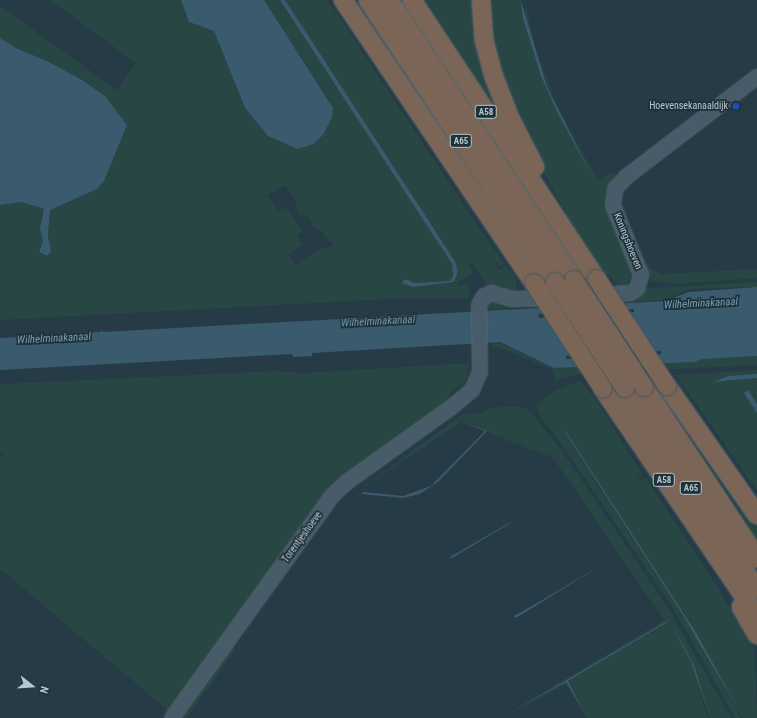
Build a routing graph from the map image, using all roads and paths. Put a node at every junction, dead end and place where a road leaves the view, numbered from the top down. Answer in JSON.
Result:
{"nodes":[{"id":1,"x":343,"y":0,"type":"edge"},
{"id":2,"x":368,"y":0,"type":"edge"},
{"id":3,"x":389,"y":0,"type":"edge"},
{"id":4,"x":412,"y":0,"type":"edge"},
{"id":5,"x":481,"y":0,"type":"edge"},
{"id":6,"x":757,"y":76,"type":"edge"},
{"id":7,"x":560,"y":224,"type":"junction"},
{"id":8,"x":470,"y":392,"type":"joint"},
{"id":9,"x":757,"y":515,"type":"edge"},
{"id":10,"x":757,"y":558,"type":"edge"},
{"id":11,"x":725,"y":570,"type":"junction"},
{"id":12,"x":757,"y":589,"type":"edge"},
{"id":13,"x":757,"y":616,"type":"edge"},
{"id":14,"x":757,"y":635,"type":"edge"},
{"id":15,"x":172,"y":718,"type":"edge"}],
"edges":[{"from":1,"to":11,"type":"highway","number":"A58","bridge":true},
{"from":2,"to":12,"type":"highway","number":"A65","bridge":true},
{"from":3,"to":10,"type":"highway","number":"A65","bridge":true},
{"from":4,"to":7,"type":"highway","number":"A58"},
{"from":5,"to":7,"type":"highway","number":"A58"},
{"from":6,"to":8,"type":"street","name":"Koningshoeven"},
{"from":7,"to":9,"type":"highway","number":"A58","bridge":true},
{"from":8,"to":15,"type":"street","name":"Torentjeshoeve"},
{"from":11,"to":13,"type":"highway","number":"A58"},
{"from":11,"to":14,"type":"highway","number":"A58"}]}
